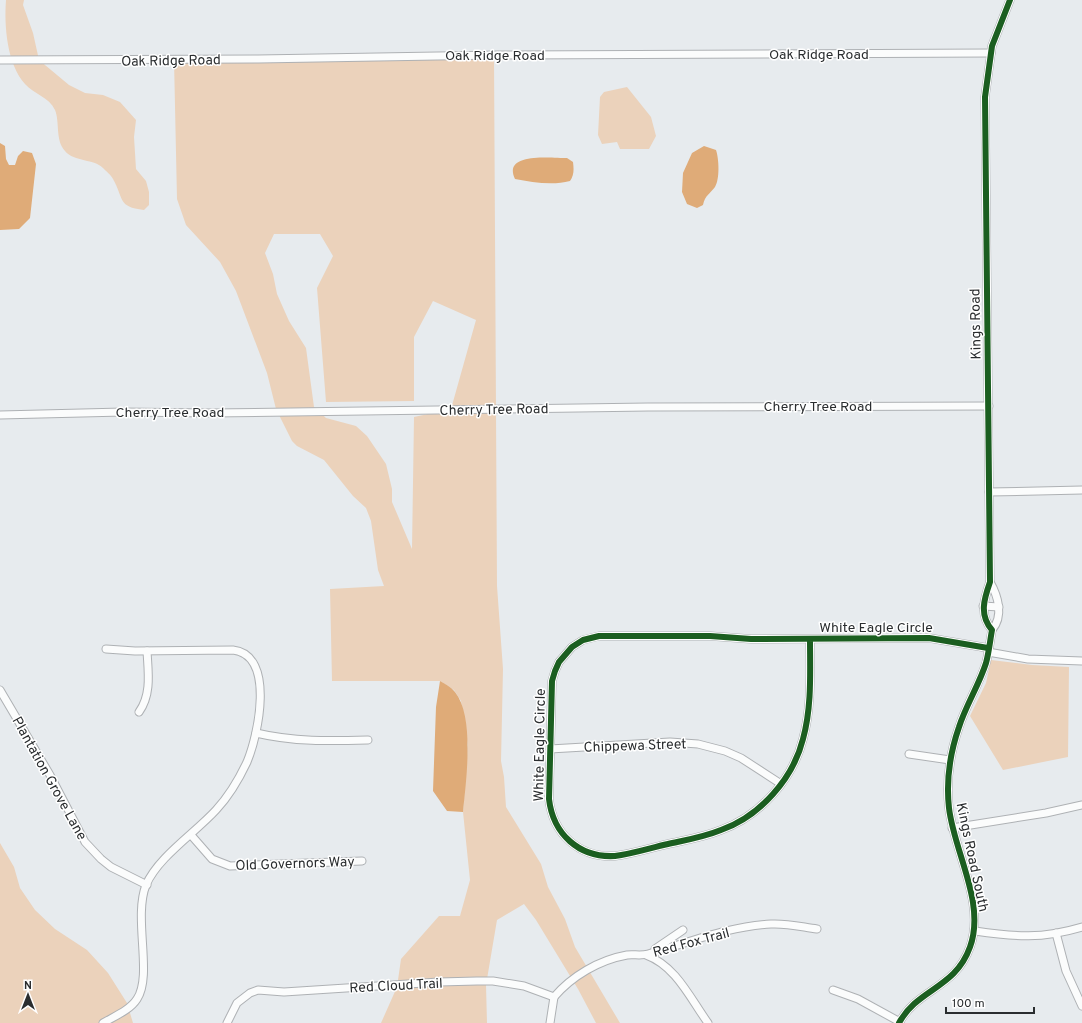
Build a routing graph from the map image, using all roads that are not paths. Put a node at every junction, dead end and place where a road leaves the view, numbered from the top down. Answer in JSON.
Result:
{"nodes":[{"id":1,"x":1010,"y":0,"type":"edge"},
{"id":2,"x":991,"y":53,"type":"junction"},
{"id":3,"x":0,"y":60,"type":"edge"},
{"id":4,"x":988,"y":406,"type":"junction"},
{"id":5,"x":0,"y":415,"type":"edge"},
{"id":6,"x":1082,"y":490,"type":"edge"},
{"id":7,"x":989,"y":492,"type":"junction"},
{"id":8,"x":990,"y":582,"type":"junction"},
{"id":9,"x":983,"y":606,"type":"junction"},
{"id":10,"x":999,"y":606,"type":"junction"},
{"id":11,"x":992,"y":630,"type":"junction"},
{"id":12,"x":810,"y":639,"type":"junction"},
{"id":13,"x":106,"y":649,"type":"dead end"},
{"id":14,"x":988,"y":650,"type":"junction"},
{"id":15,"x":148,"y":651,"type":"junction"},
{"id":16,"x":1082,"y":661,"type":"edge"},
{"id":17,"x":0,"y":690,"type":"edge"},
{"id":18,"x":139,"y":712,"type":"dead end"},
{"id":19,"x":256,"y":733,"type":"junction"},
{"id":20,"x":368,"y":740,"type":"dead end"},
{"id":21,"x":550,"y":749,"type":"junction"},
{"id":22,"x":909,"y":754,"type":"dead end"},
{"id":23,"x":950,"y":760,"type":"junction"},
{"id":24,"x":781,"y":784,"type":"junction"},
{"id":25,"x":1082,"y":805,"type":"edge"},
{"id":26,"x":952,"y":828,"type":"junction"},
{"id":27,"x":191,"y":835,"type":"junction"},
{"id":28,"x":362,"y":861,"type":"dead end"},
{"id":29,"x":147,"y":885,"type":"junction"},
{"id":30,"x":1082,"y":927,"type":"edge"},
{"id":31,"x":817,"y":929,"type":"dead end"},
{"id":32,"x":683,"y":930,"type":"dead end"},
{"id":33,"x":974,"y":931,"type":"junction"},
{"id":34,"x":1056,"y":933,"type":"junction"},
{"id":35,"x":646,"y":955,"type":"junction"},
{"id":36,"x":833,"y":990,"type":"dead end"},
{"id":37,"x":554,"y":997,"type":"junction"},
{"id":38,"x":1082,"y":1006,"type":"edge"},
{"id":39,"x":899,"y":1022,"type":"edge"},
{"id":40,"x":103,"y":1023,"type":"edge"},
{"id":41,"x":227,"y":1023,"type":"edge"},
{"id":42,"x":550,"y":1023,"type":"edge"},
{"id":43,"x":708,"y":1023,"type":"edge"}],
"edges":[{"from":1,"to":2,"type":"street","name":"Kings Road"},
{"from":2,"to":3,"type":"street","name":"Oak Ridge Road"},
{"from":2,"to":4,"type":"street","name":"Kings Road"},
{"from":4,"to":5,"type":"street","name":"Cherry Tree Road"},
{"from":4,"to":7,"type":"street","name":"Kings Road"},
{"from":6,"to":7,"type":"street"},
{"from":7,"to":8,"type":"street","name":"Kings Road"},
{"from":8,"to":9,"type":"street","name":"Kings Road"},
{"from":8,"to":10,"type":"street","name":"Kings Road"},
{"from":9,"to":10,"type":"street"},
{"from":9,"to":11,"type":"street"},
{"from":10,"to":11,"type":"street","name":"Kings Road"},
{"from":11,"to":14,"type":"street","name":"Kings Road"},
{"from":12,"to":14,"type":"street","name":"White Eagle Circle"},
{"from":12,"to":21,"type":"street","name":"White Eagle Circle"},
{"from":12,"to":24,"type":"street","name":"White Eagle Circle"},
{"from":13,"to":15,"type":"street"},
{"from":14,"to":16,"type":"street"},
{"from":14,"to":23,"type":"street","name":"Kings Road South"},
{"from":15,"to":18,"type":"street"},
{"from":15,"to":19,"type":"street"},
{"from":17,"to":29,"type":"street","name":"Plantation Grove Lane"},
{"from":19,"to":20,"type":"street"},
{"from":19,"to":27,"type":"street"},
{"from":21,"to":24,"type":"street","name":"Chippewa Street"},
{"from":21,"to":24,"type":"street","name":"White Eagle Circle"},
{"from":22,"to":23,"type":"street"},
{"from":23,"to":26,"type":"street","name":"Kings Road South"},
{"from":25,"to":26,"type":"street"},
{"from":26,"to":33,"type":"street","name":"Kings Road South"},
{"from":27,"to":28,"type":"street","name":"Old Governors Way"},
{"from":27,"to":29,"type":"street"},
{"from":29,"to":40,"type":"street"},
{"from":30,"to":34,"type":"street"},
{"from":31,"to":35,"type":"street","name":"Red Fox Trail"},
{"from":32,"to":35,"type":"street"},
{"from":33,"to":34,"type":"street"},
{"from":33,"to":39,"type":"street","name":"Kings Road South"},
{"from":34,"to":38,"type":"street"},
{"from":35,"to":37,"type":"street","name":"Red Fox Trail"},
{"from":35,"to":43,"type":"street"},
{"from":36,"to":39,"type":"street"},
{"from":37,"to":41,"type":"street","name":"Red Cloud Trail"},
{"from":37,"to":42,"type":"street"}]}
